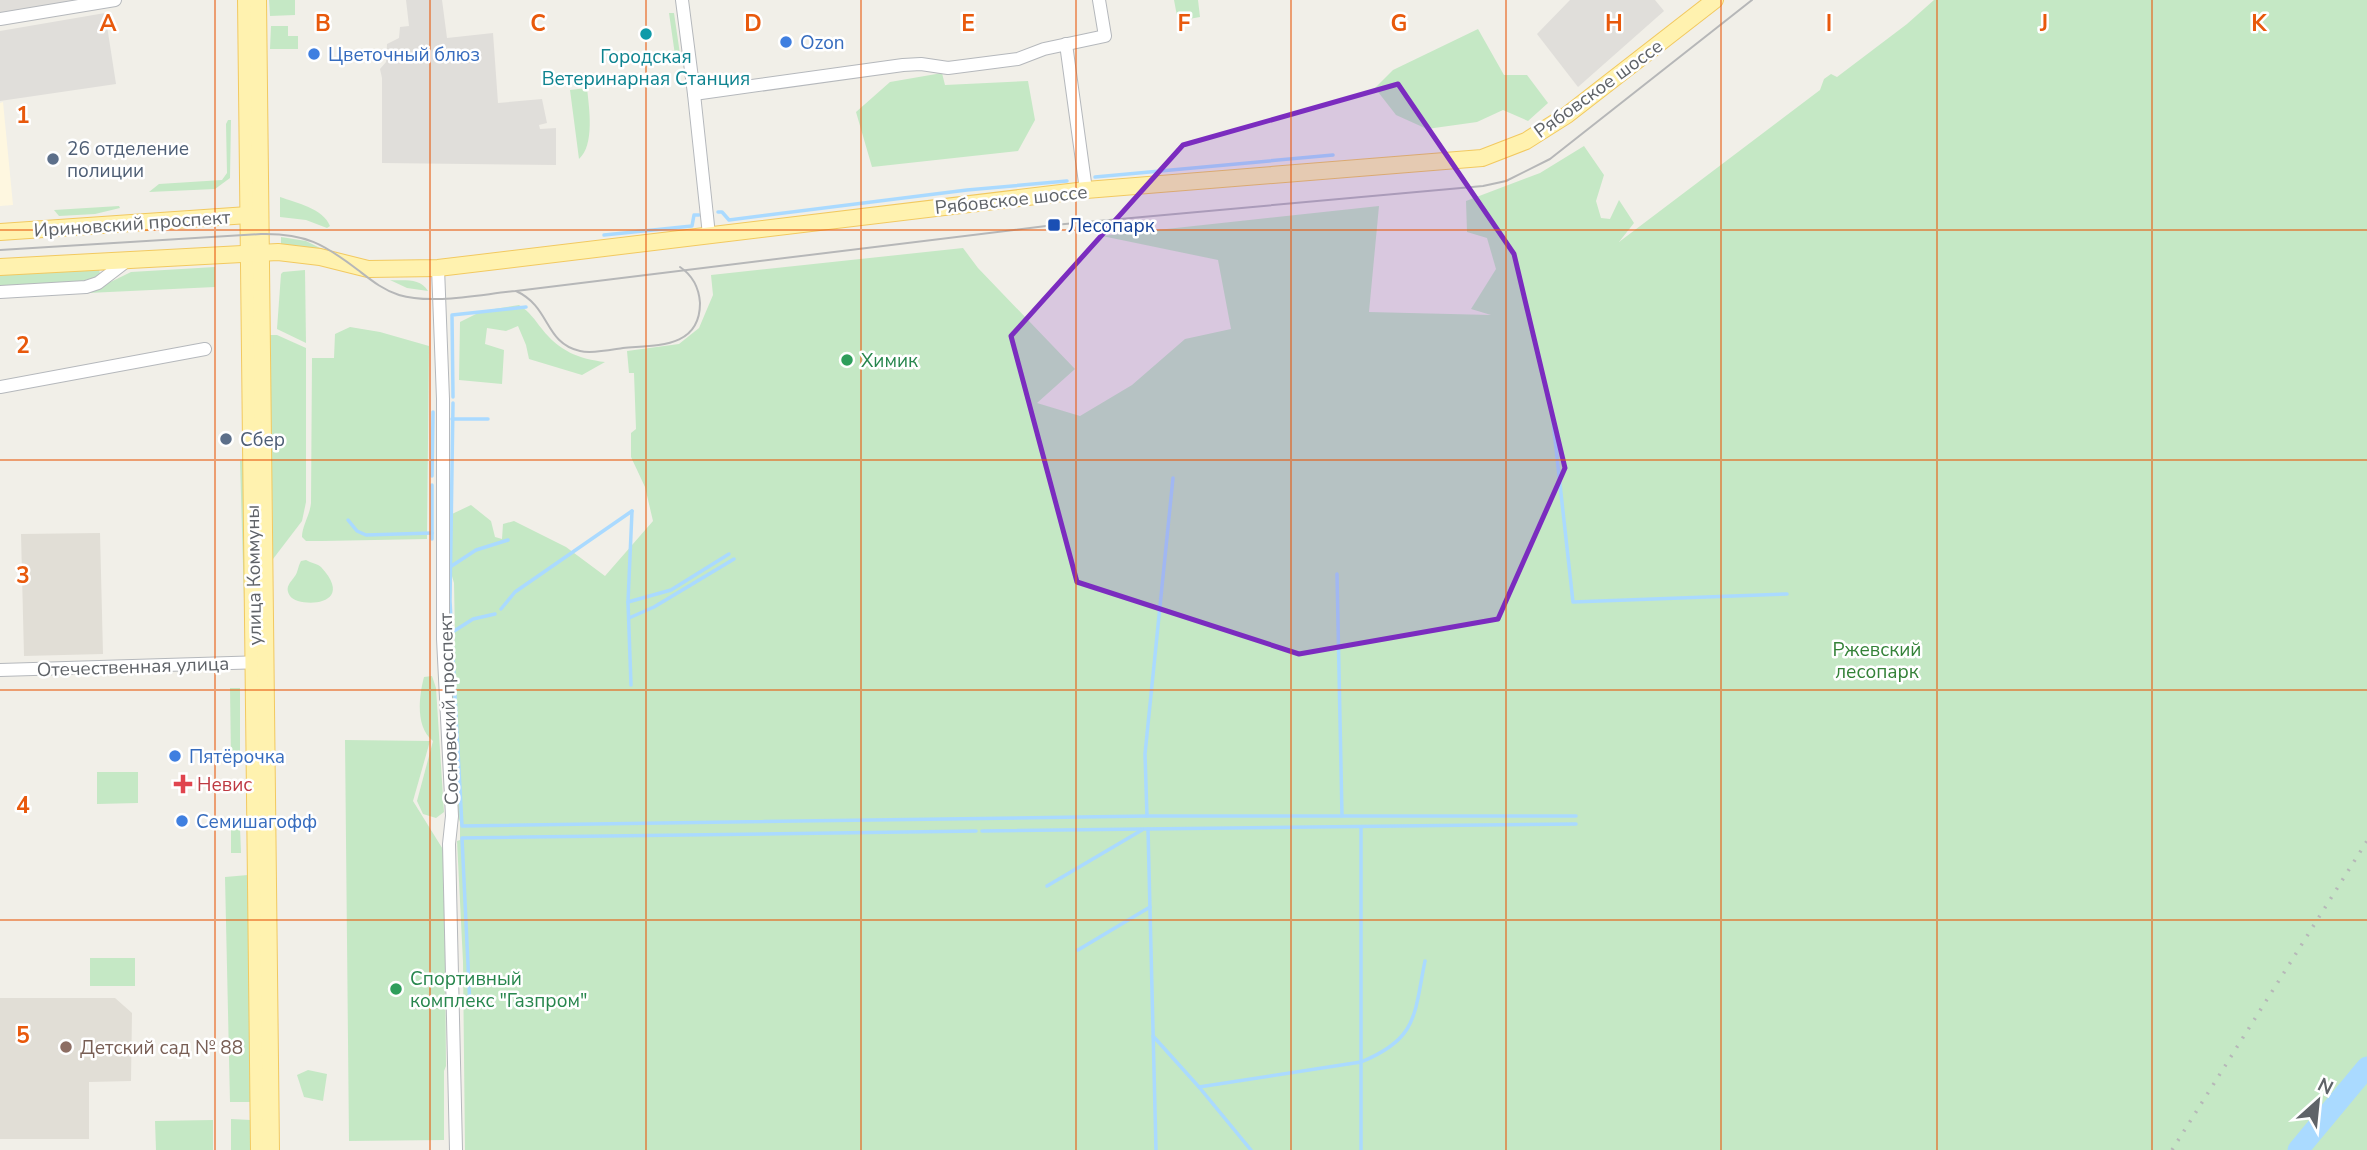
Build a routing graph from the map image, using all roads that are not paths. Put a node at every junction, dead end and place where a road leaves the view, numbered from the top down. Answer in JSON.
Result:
{"nodes":[{"id":1,"x":116,"y":0,"type":"edge"},
{"id":2,"x":246,"y":0,"type":"edge"},
{"id":3,"x":258,"y":0,"type":"edge"},
{"id":4,"x":682,"y":0,"type":"edge"},
{"id":5,"x":1099,"y":0,"type":"edge"},
{"id":6,"x":1716,"y":0,"type":"edge"},
{"id":7,"x":0,"y":19,"type":"edge"},
{"id":8,"x":1066,"y":44,"type":"junction"},
{"id":9,"x":694,"y":94,"type":"junction"},
{"id":10,"x":1086,"y":190,"type":"junction"},
{"id":11,"x":254,"y":219,"type":"junction"},
{"id":12,"x":0,"y":232,"type":"edge"},
{"id":13,"x":709,"y":235,"type":"junction"},
{"id":14,"x":255,"y":252,"type":"junction"},
{"id":15,"x":128,"y":260,"type":"junction"},
{"id":16,"x":0,"y":267,"type":"edge"},
{"id":17,"x":438,"y":268,"type":"junction"},
{"id":18,"x":0,"y":292,"type":"edge"},
{"id":19,"x":205,"y":349,"type":"dead end"},
{"id":20,"x":0,"y":387,"type":"edge"},
{"id":21,"x":260,"y":662,"type":"junction"},
{"id":22,"x":0,"y":670,"type":"edge"},
{"id":23,"x":259,"y":1150,"type":"edge"},
{"id":24,"x":271,"y":1150,"type":"edge"},
{"id":25,"x":456,"y":1150,"type":"edge"}],
"edges":[{"from":1,"to":7,"type":"street"},
{"from":2,"to":11,"type":"main road","name":"улица Коммуны"},
{"from":3,"to":11,"type":"main road","name":"улица Коммуны"},
{"from":4,"to":9,"type":"street"},
{"from":5,"to":8,"type":"street"},
{"from":6,"to":10,"type":"main road","name":"Рябовское шоссе"},
{"from":8,"to":9,"type":"street"},
{"from":8,"to":10,"type":"street"},
{"from":9,"to":13,"type":"street"},
{"from":10,"to":13,"type":"main road","name":"Рябовское шоссе"},
{"from":11,"to":12,"type":"main road","name":"Ириновский проспект"},
{"from":11,"to":14,"type":"main road","name":"улица Коммуны"},
{"from":13,"to":17,"type":"main road","name":"Рябовское шоссе"},
{"from":14,"to":15,"type":"main road","name":"Ириновский проспект"},
{"from":14,"to":17,"type":"main road","name":"Рябовское шоссе"},
{"from":14,"to":21,"type":"main road","name":"улица Коммуны"},
{"from":15,"to":16,"type":"main road","name":"Ириновский проспект"},
{"from":15,"to":18,"type":"street","name":"Ириновский проспект"},
{"from":17,"to":25,"type":"street","name":"Сосновский проспект"},
{"from":19,"to":20,"type":"street"},
{"from":21,"to":22,"type":"street","name":"Отечественная улица"},
{"from":21,"to":23,"type":"main road","name":"улица Коммуны"},
{"from":21,"to":24,"type":"main road","name":"улица Коммуны"}]}
